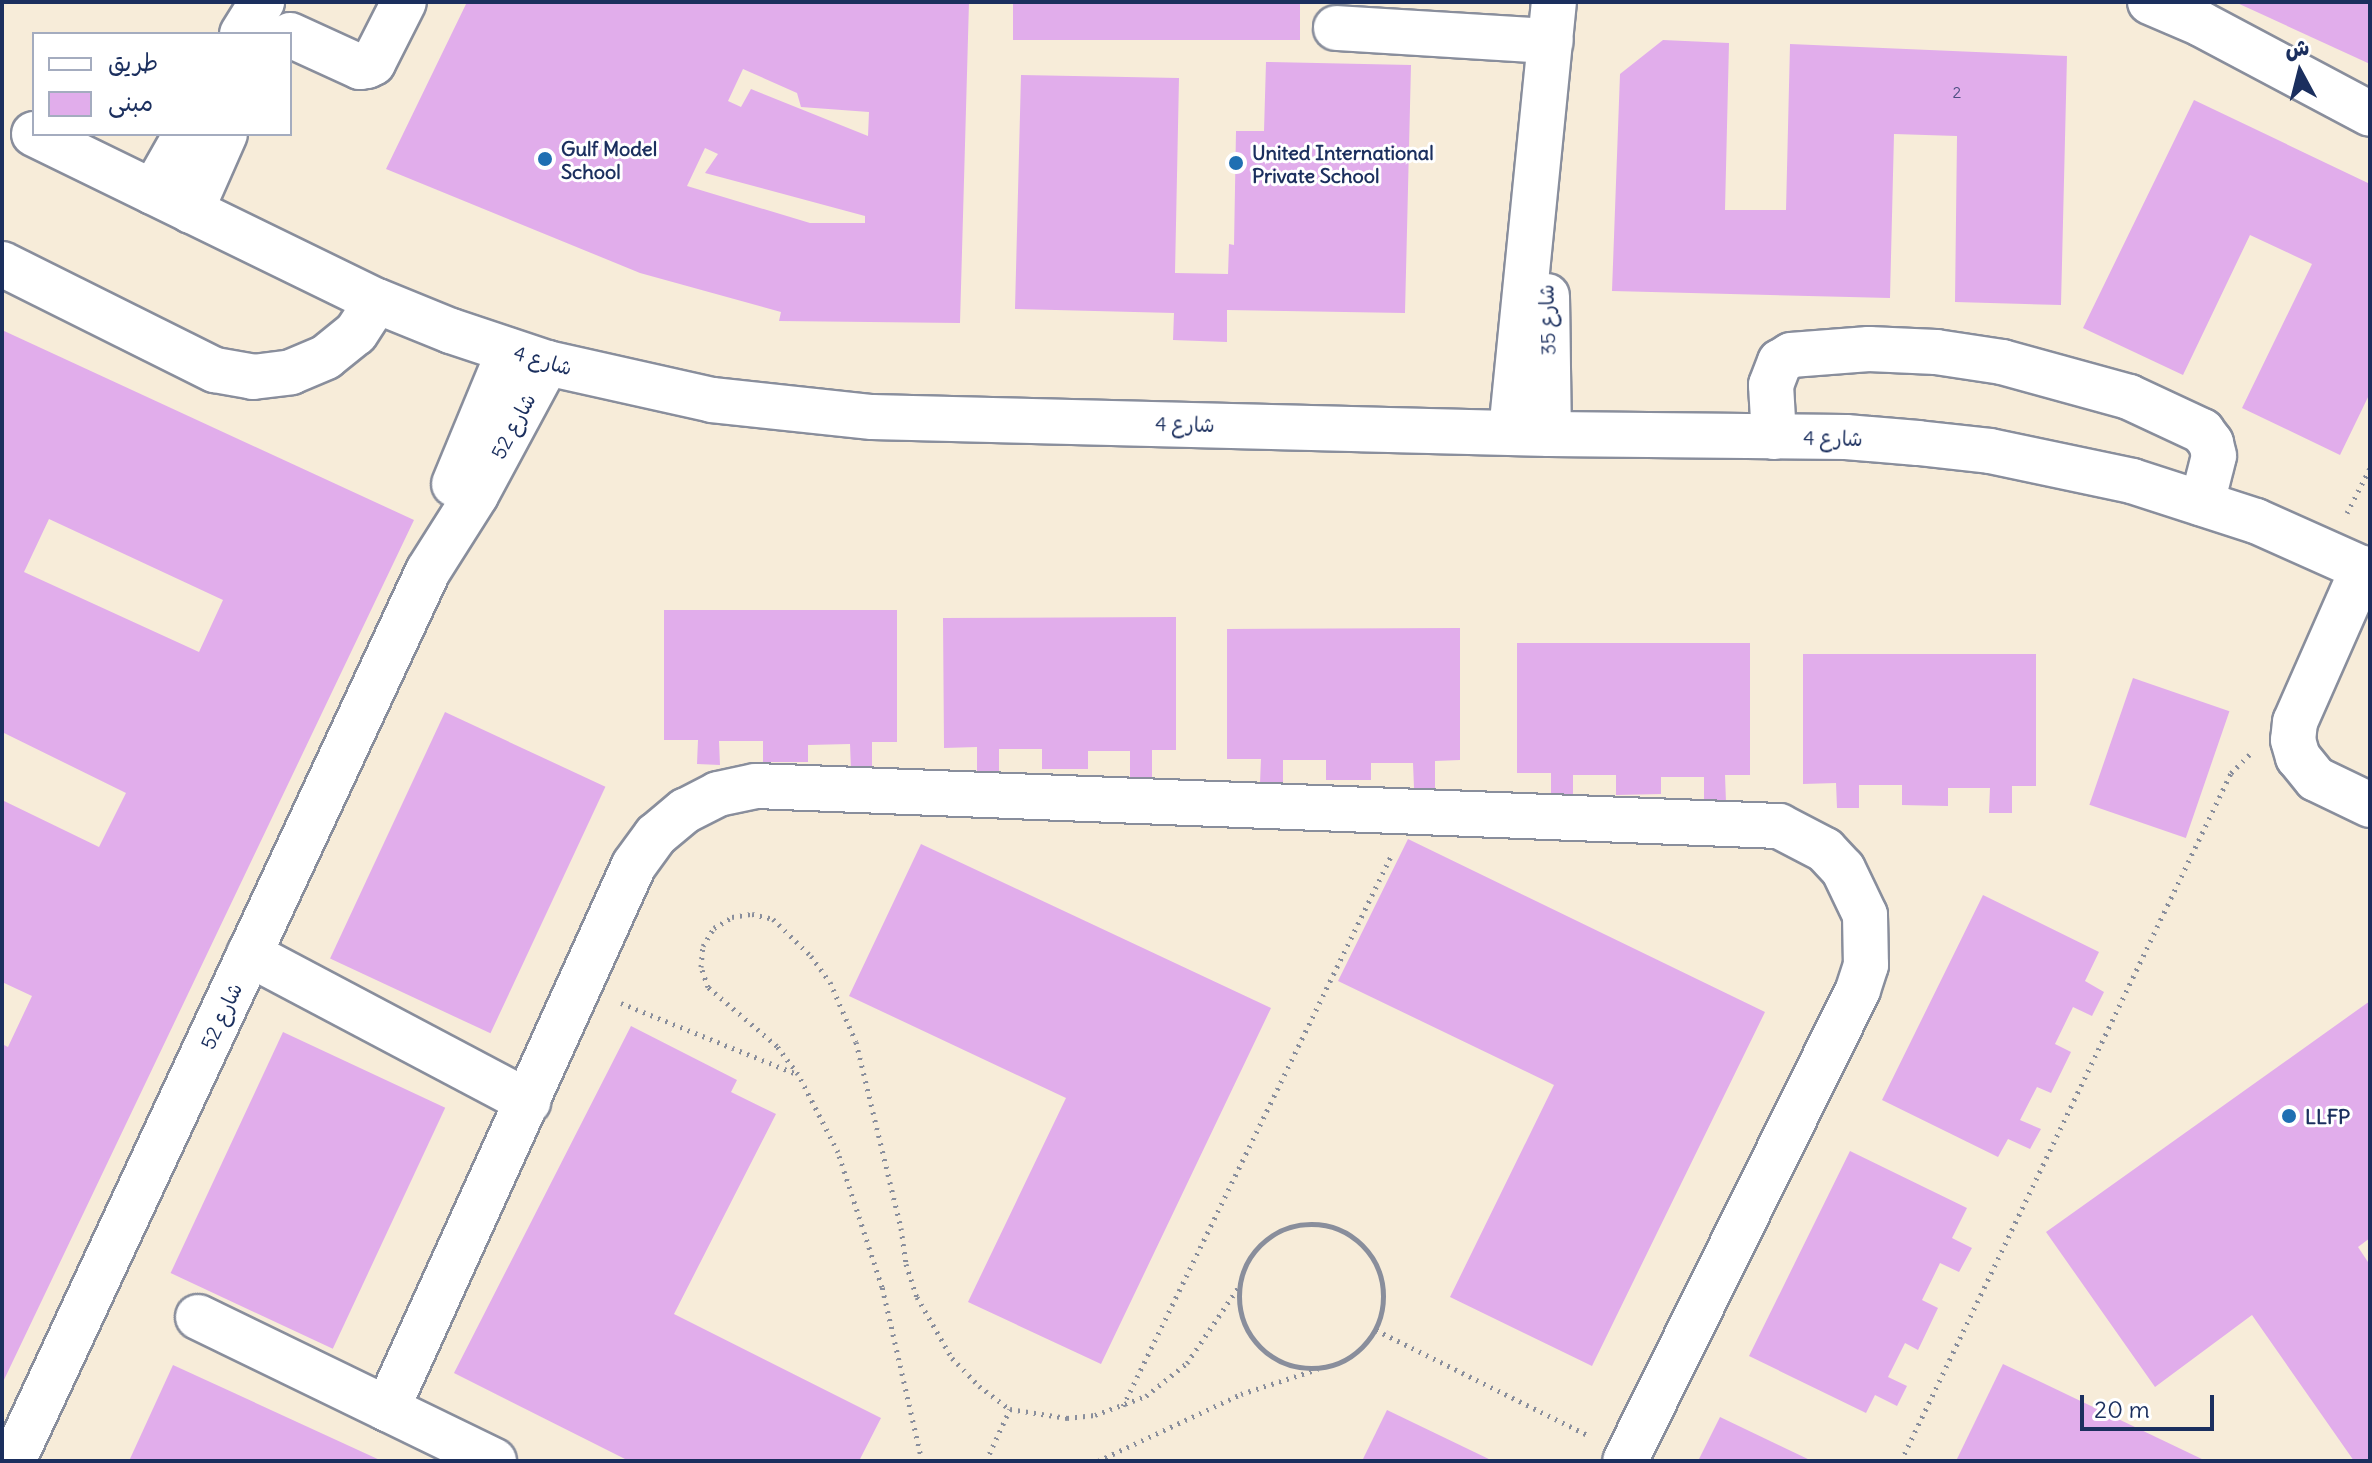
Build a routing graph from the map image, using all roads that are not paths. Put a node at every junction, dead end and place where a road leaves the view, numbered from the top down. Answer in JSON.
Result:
{"nodes":[{"id":1,"x":404,"y":2,"type":"edge"},
{"id":2,"x":2150,"y":2,"type":"edge"},
{"id":3,"x":1553,"y":22,"type":"edge"},
{"id":4,"x":1336,"y":28,"type":"dead end"},
{"id":5,"x":292,"y":34,"type":"edge"},
{"id":6,"x":2370,"y":114,"type":"edge"},
{"id":7,"x":2,"y":118,"type":"edge"},
{"id":8,"x":32,"y":133,"type":"edge"},
{"id":9,"x":38,"y":136,"type":"edge"},
{"id":10,"x":186,"y":136,"type":"edge"},
{"id":11,"x":223,"y":136,"type":"edge"},
{"id":12,"x":172,"y":201,"type":"junction"},
{"id":13,"x":2,"y":264,"type":"edge"},
{"id":14,"x":377,"y":301,"type":"junction"},
{"id":15,"x":528,"y":357,"type":"junction"},
{"id":16,"x":1530,"y":433,"type":"junction"},
{"id":17,"x":1774,"y":437,"type":"junction"},
{"id":18,"x":2202,"y":503,"type":"junction"},
{"id":19,"x":2366,"y":570,"type":"edge"},
{"id":20,"x":2370,"y":805,"type":"edge"},
{"id":21,"x":249,"y":954,"type":"junction"},
{"id":22,"x":528,"y":1102,"type":"junction"},
{"id":23,"x":198,"y":1317,"type":"dead end"},
{"id":24,"x":387,"y":1409,"type":"junction"},
{"id":25,"x":1627,"y":1458,"type":"edge"},
{"id":26,"x":13,"y":1461,"type":"edge"},
{"id":27,"x":494,"y":1461,"type":"edge"}],
"edges":[{"from":1,"to":5,"type":"street"},
{"from":2,"to":6,"type":"street"},
{"from":3,"to":4,"type":"street"},
{"from":3,"to":16,"type":"street","name":"شارع 35"},
{"from":7,"to":8,"type":"street","name":"شارع 4"},
{"from":9,"to":12,"type":"street","name":"شارع 4"},
{"from":10,"to":12,"type":"street"},
{"from":11,"to":12,"type":"street"},
{"from":12,"to":14,"type":"street","name":"شارع 4"},
{"from":13,"to":14,"type":"street"},
{"from":14,"to":15,"type":"street","name":"شارع 4"},
{"from":15,"to":16,"type":"street","name":"شارع 4"},
{"from":15,"to":21,"type":"street","name":"شارع 52"},
{"from":16,"to":17,"type":"street","name":"شارع 4"},
{"from":17,"to":18,"type":"street","name":"شارع 4"},
{"from":17,"to":18,"type":"street"},
{"from":18,"to":19,"type":"street","name":"شارع 4"},
{"from":19,"to":20,"type":"street"},
{"from":21,"to":22,"type":"street"},
{"from":21,"to":26,"type":"street","name":"شارع 52"},
{"from":22,"to":24,"type":"street"},
{"from":22,"to":25,"type":"street"},
{"from":23,"to":24,"type":"street"},
{"from":24,"to":27,"type":"street"}]}
